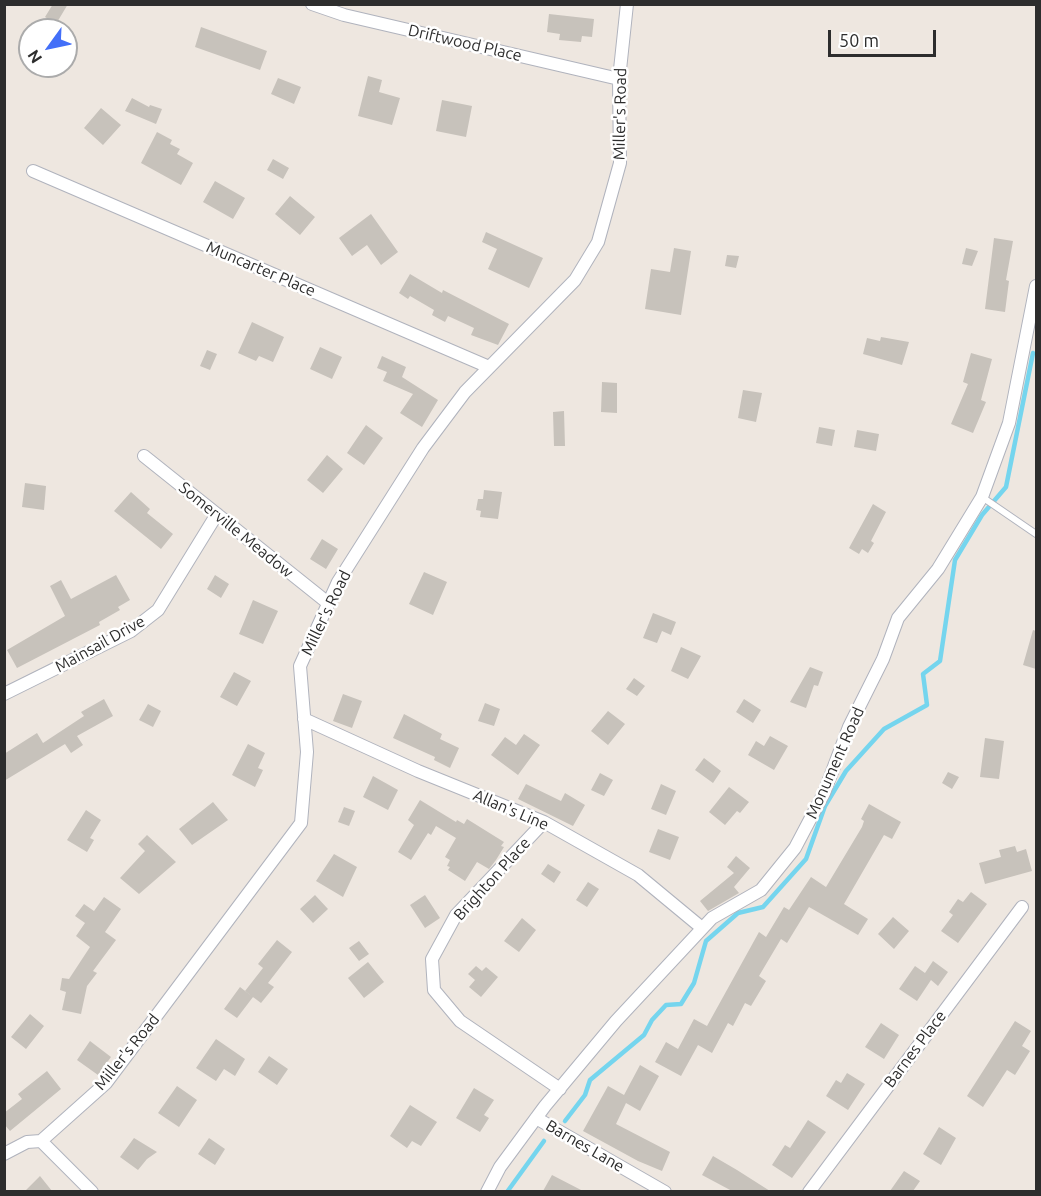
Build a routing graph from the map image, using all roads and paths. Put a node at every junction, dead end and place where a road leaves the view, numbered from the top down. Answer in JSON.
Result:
{"nodes":[{"id":1,"x":312,"y":4,"type":"edge"},
{"id":2,"x":627,"y":4,"type":"edge"},
{"id":3,"x":619,"y":79,"type":"junction"},
{"id":4,"x":33,"y":171,"type":"dead end"},
{"id":5,"x":1036,"y":286,"type":"edge"},
{"id":6,"x":1033,"y":334,"type":"edge"},
{"id":7,"x":489,"y":367,"type":"junction"},
{"id":8,"x":144,"y":456,"type":"dead end"},
{"id":9,"x":982,"y":497,"type":"junction"},
{"id":10,"x":217,"y":514,"type":"junction"},
{"id":11,"x":1036,"y":534,"type":"edge"},
{"id":12,"x":328,"y":603,"type":"junction"},
{"id":13,"x":4,"y":694,"type":"edge"},
{"id":14,"x":304,"y":719,"type":"junction"},
{"id":15,"x":544,"y":822,"type":"junction"},
{"id":16,"x":1022,"y":907,"type":"dead end"},
{"id":17,"x":702,"y":928,"type":"junction"},
{"id":18,"x":560,"y":1089,"type":"junction"},
{"id":19,"x":536,"y":1118,"type":"junction"},
{"id":20,"x":41,"y":1141,"type":"junction"},
{"id":21,"x":4,"y":1154,"type":"edge"},
{"id":22,"x":92,"y":1191,"type":"edge"},
{"id":23,"x":487,"y":1191,"type":"edge"},
{"id":24,"x":665,"y":1191,"type":"edge"},
{"id":25,"x":809,"y":1191,"type":"edge"}],
"edges":[{"from":1,"to":3,"type":"street","name":"Driftwood Place"},
{"from":2,"to":3,"type":"street","name":"Miller's Road"},
{"from":3,"to":7,"type":"street","name":"Miller's Road"},
{"from":4,"to":7,"type":"street","name":"Muncarter Place"},
{"from":5,"to":6,"type":"street","name":"Monument Road"},
{"from":6,"to":9,"type":"street","name":"Monument Road"},
{"from":7,"to":12,"type":"street","name":"Miller's Road"},
{"from":8,"to":10,"type":"street","name":"Somerville Meadow"},
{"from":9,"to":11,"type":"lane"},
{"from":9,"to":17,"type":"street","name":"Monument Road"},
{"from":10,"to":12,"type":"street","name":"Somerville Meadow"},
{"from":10,"to":13,"type":"street","name":"Mainsail Drive"},
{"from":12,"to":14,"type":"street","name":"Miller's Road"},
{"from":14,"to":15,"type":"street","name":"Allan's Line"},
{"from":14,"to":20,"type":"street","name":"Miller's Road"},
{"from":15,"to":17,"type":"street","name":"Allan's Line"},
{"from":15,"to":18,"type":"street","name":"Brighton Place"},
{"from":16,"to":25,"type":"street","name":"Barnes Place"},
{"from":17,"to":18,"type":"street","name":"Monument Road"},
{"from":18,"to":19,"type":"street","name":"Monument Road"},
{"from":19,"to":23,"type":"street","name":"Monument Road"},
{"from":19,"to":24,"type":"street","name":"Barnes Lane"},
{"from":20,"to":21,"type":"street","name":"Miller's Road"},
{"from":20,"to":22,"type":"street"}]}
